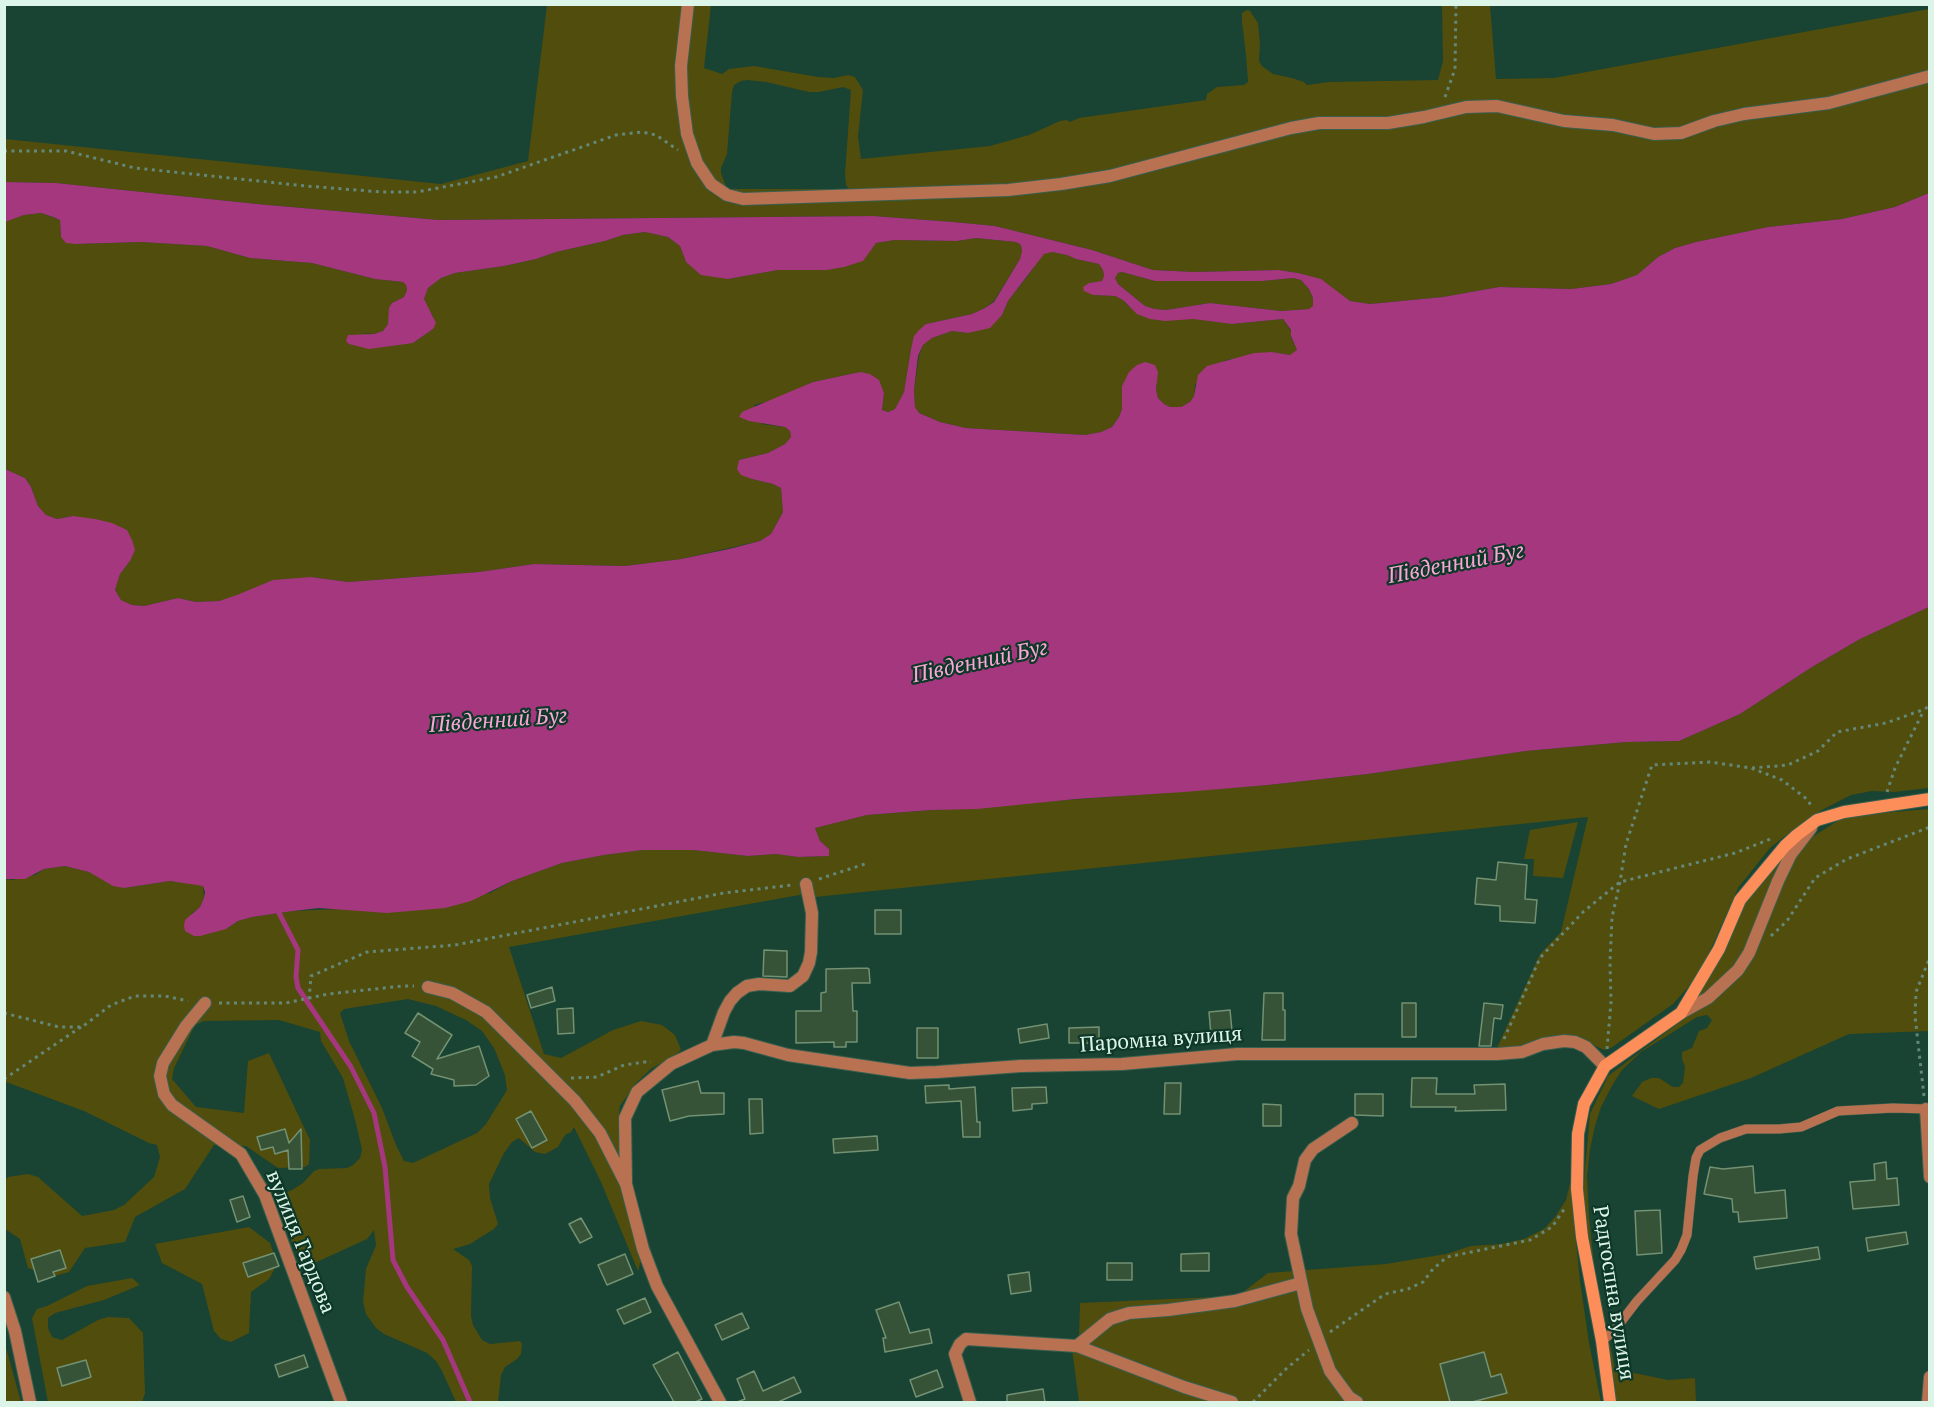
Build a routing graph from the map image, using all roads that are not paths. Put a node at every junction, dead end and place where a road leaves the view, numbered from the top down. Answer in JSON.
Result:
{"nodes":[{"id":1,"x":688,"y":4,"type":"edge"},
{"id":2,"x":1929,"y":76,"type":"edge"},
{"id":3,"x":1929,"y":799,"type":"edge"},
{"id":4,"x":1817,"y":820,"type":"junction"},
{"id":5,"x":807,"y":884,"type":"road end"},
{"id":6,"x":428,"y":987,"type":"road end"},
{"id":7,"x":205,"y":1003,"type":"road end"},
{"id":8,"x":1681,"y":1013,"type":"junction"},
{"id":9,"x":712,"y":1045,"type":"junction"},
{"id":10,"x":1605,"y":1066,"type":"junction"},
{"id":11,"x":1926,"y":1109,"type":"joint"},
{"id":12,"x":1352,"y":1123,"type":"dead end"},
{"id":13,"x":1929,"y":1177,"type":"edge"},
{"id":14,"x":626,"y":1184,"type":"junction"},
{"id":15,"x":1301,"y":1283,"type":"junction"},
{"id":16,"x":4,"y":1296,"type":"edge"},
{"id":17,"x":1602,"y":1341,"type":"junction"},
{"id":18,"x":1077,"y":1346,"type":"junction"},
{"id":19,"x":1929,"y":1377,"type":"edge"},
{"id":20,"x":30,"y":1402,"type":"edge"},
{"id":21,"x":341,"y":1402,"type":"edge"},
{"id":22,"x":720,"y":1402,"type":"edge"},
{"id":23,"x":970,"y":1402,"type":"edge"},
{"id":24,"x":1232,"y":1402,"type":"edge"},
{"id":25,"x":1357,"y":1402,"type":"edge"},
{"id":26,"x":1610,"y":1402,"type":"edge"},
{"id":27,"x":1928,"y":1402,"type":"edge"}],
"edges":[{"from":1,"to":2,"type":"street"},
{"from":3,"to":4,"type":"street"},
{"from":4,"to":8,"type":"street"},
{"from":4,"to":8,"type":"street"},
{"from":5,"to":9,"type":"street"},
{"from":6,"to":14,"type":"street"},
{"from":7,"to":21,"type":"street","name":"вулиця Гардова"},
{"from":8,"to":10,"type":"street"},
{"from":9,"to":10,"type":"street","name":"Паромна вулиця"},
{"from":9,"to":14,"type":"street","name":"Паромна вулиця"},
{"from":10,"to":17,"type":"street","name":"Радгоспна вулиця"},
{"from":11,"to":13,"type":"street"},
{"from":11,"to":17,"type":"lane"},
{"from":12,"to":15,"type":"street"},
{"from":14,"to":22,"type":"street"},
{"from":15,"to":18,"type":"street"},
{"from":15,"to":25,"type":"street"},
{"from":16,"to":20,"type":"street"},
{"from":17,"to":26,"type":"street","name":"Радгоспна вулиця"},
{"from":18,"to":23,"type":"street"},
{"from":18,"to":24,"type":"street"},
{"from":19,"to":27,"type":"street"}]}
